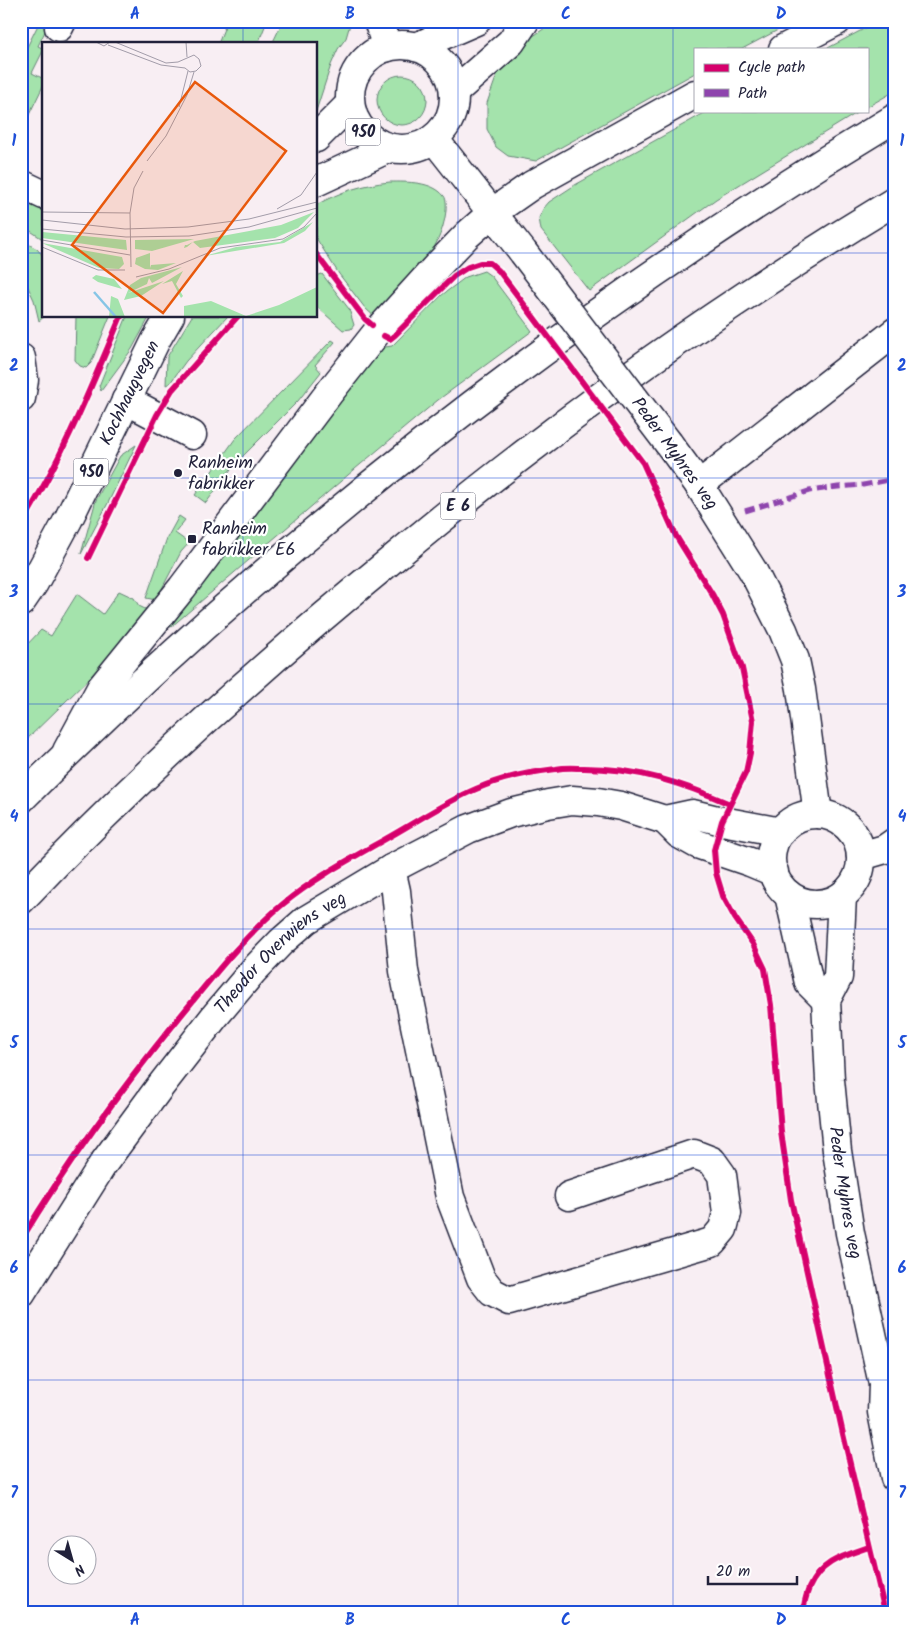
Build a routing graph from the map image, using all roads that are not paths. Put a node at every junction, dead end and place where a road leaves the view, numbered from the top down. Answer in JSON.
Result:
{"nodes":[{"id":1,"x":378,"y":21,"type":"edge"},
{"id":2,"x":476,"y":21,"type":"edge"},
{"id":3,"x":525,"y":21,"type":"edge"},
{"id":4,"x":837,"y":21,"type":"edge"},
{"id":5,"x":387,"y":47,"type":"junction"},
{"id":6,"x":416,"y":47,"type":"junction"},
{"id":7,"x":785,"y":48,"type":"edge"},
{"id":8,"x":454,"y":92,"type":"junction"},
{"id":9,"x":694,"y":95,"type":"edge"},
{"id":10,"x":350,"y":104,"type":"junction"},
{"id":11,"x":895,"y":118,"type":"edge"},
{"id":12,"x":318,"y":136,"type":"edge"},
{"id":13,"x":434,"y":139,"type":"junction"},
{"id":14,"x":389,"y":148,"type":"junction"},
{"id":15,"x":318,"y":181,"type":"edge"},
{"id":16,"x":21,"y":184,"type":"edge"},
{"id":17,"x":42,"y":194,"type":"edge"},
{"id":18,"x":895,"y":201,"type":"edge"},
{"id":19,"x":492,"y":213,"type":"junction"},
{"id":20,"x":169,"y":318,"type":"edge"},
{"id":21,"x":895,"y":332,"type":"edge"},
{"id":22,"x":21,"y":358,"type":"edge"},
{"id":23,"x":21,"y":398,"type":"edge"},
{"id":24,"x":126,"y":400,"type":"junction"},
{"id":25,"x":192,"y":435,"type":"dead end"},
{"id":26,"x":699,"y":485,"type":"junction"},
{"id":27,"x":21,"y":602,"type":"edge"},
{"id":28,"x":66,"y":754,"type":"junction"},
{"id":29,"x":21,"y":798,"type":"edge"},
{"id":30,"x":818,"y":814,"type":"junction"},
{"id":31,"x":665,"y":820,"type":"junction"},
{"id":32,"x":781,"y":832,"type":"junction"},
{"id":33,"x":895,"y":842,"type":"edge"},
{"id":34,"x":861,"y":856,"type":"junction"},
{"id":35,"x":391,"y":869,"type":"junction"},
{"id":36,"x":774,"y":872,"type":"junction"},
{"id":37,"x":789,"y":895,"type":"junction"},
{"id":38,"x":842,"y":896,"type":"junction"},
{"id":39,"x":21,"y":900,"type":"edge"},
{"id":40,"x":826,"y":1000,"type":"junction"},
{"id":41,"x":569,"y":1196,"type":"dead end"},
{"id":42,"x":21,"y":1294,"type":"edge"},
{"id":43,"x":889,"y":1392,"type":"edge"},
{"id":44,"x":895,"y":1478,"type":"edge"}],
"edges":[{"from":1,"to":5,"type":"main road"},
{"from":2,"to":6,"type":"main road"},
{"from":3,"to":8,"type":"main road"},
{"from":4,"to":7,"type":"main road"},
{"from":5,"to":6,"type":"main road"},
{"from":5,"to":10,"type":"main road","number":"950"},
{"from":6,"to":8,"type":"main road"},
{"from":8,"to":13,"type":"main road"},
{"from":9,"to":19,"type":"main road"},
{"from":10,"to":12,"type":"main road","number":"950"},
{"from":10,"to":14,"type":"main road","number":"950"},
{"from":11,"to":28,"type":"main road"},
{"from":13,"to":14,"type":"main road","number":"950"},
{"from":13,"to":19,"type":"main road","name":"Peder Myhres veg"},
{"from":14,"to":15,"type":"main road","number":"950"},
{"from":16,"to":17,"type":"main road"},
{"from":18,"to":39,"type":"main road","number":"E 6"},
{"from":19,"to":26,"type":"main road","name":"Peder Myhres veg","bridge":true},
{"from":19,"to":28,"type":"main road"},
{"from":20,"to":24,"type":"main road","name":"Kochhaugvegen","number":"950"},
{"from":21,"to":26,"type":"main road"},
{"from":22,"to":23,"type":"main road"},
{"from":24,"to":25,"type":"main road"},
{"from":24,"to":27,"type":"main road","name":"Kochhaugvegen","number":"950"},
{"from":26,"to":30,"type":"main road","name":"Peder Myhres veg"},
{"from":28,"to":29,"type":"main road"},
{"from":30,"to":32,"type":"main road"},
{"from":30,"to":34,"type":"main road"},
{"from":31,"to":32,"type":"main road","name":"Theodor Overwiens veg"},
{"from":31,"to":35,"type":"main road","name":"Theodor Overwiens veg"},
{"from":31,"to":36,"type":"main road","name":"Theodor Overwiens veg"},
{"from":32,"to":36,"type":"main road"},
{"from":33,"to":34,"type":"main road"},
{"from":34,"to":38,"type":"main road"},
{"from":35,"to":41,"type":"main road"},
{"from":35,"to":42,"type":"main road","name":"Theodor Overwiens veg"},
{"from":36,"to":37,"type":"main road"},
{"from":37,"to":38,"type":"main road"},
{"from":37,"to":40,"type":"main road"},
{"from":38,"to":40,"type":"main road"},
{"from":40,"to":43,"type":"main road","name":"Peder Myhres veg"},
{"from":43,"to":44,"type":"main road","name":"Peder Myhres veg"}]}
